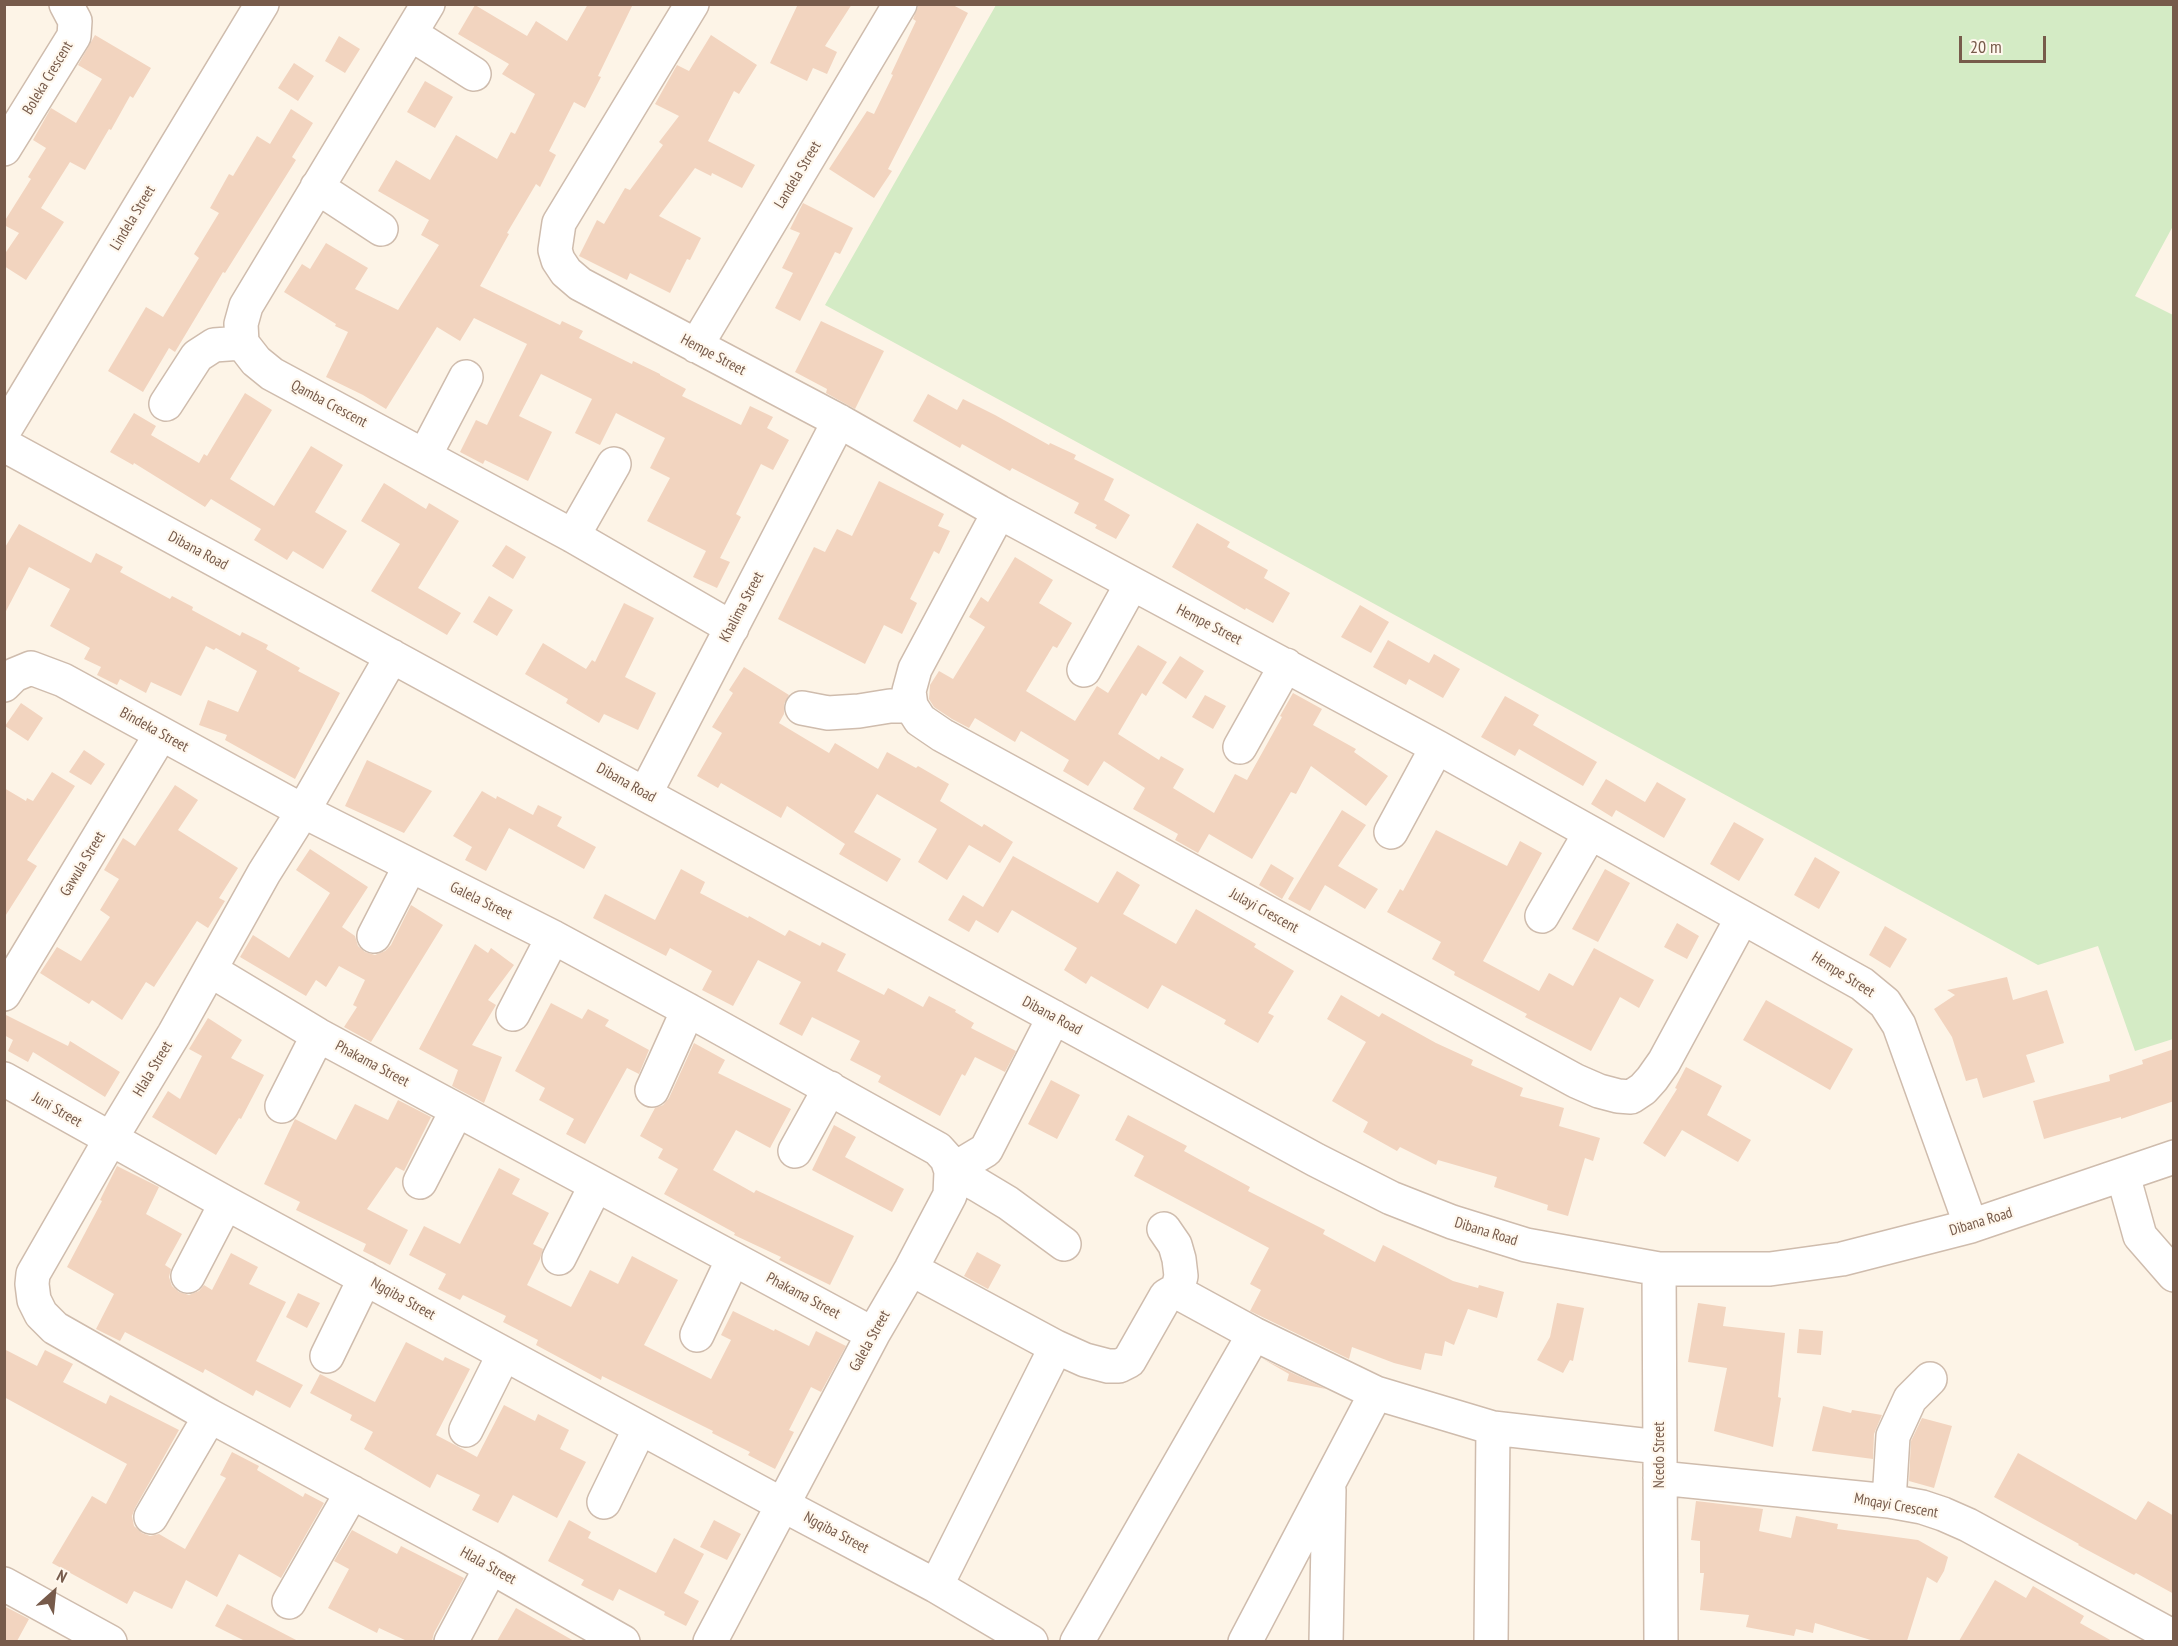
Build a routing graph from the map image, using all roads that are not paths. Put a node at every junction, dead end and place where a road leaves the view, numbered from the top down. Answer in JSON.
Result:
{"nodes":[{"id":1,"x":66,"y":4,"type":"edge"},
{"id":2,"x":262,"y":4,"type":"edge"},
{"id":3,"x":428,"y":4,"type":"edge"},
{"id":4,"x":692,"y":4,"type":"edge"},
{"id":5,"x":900,"y":4,"type":"edge"},
{"id":6,"x":411,"y":34,"type":"junction"},
{"id":7,"x":474,"y":74,"type":"dead end"},
{"id":8,"x":4,"y":149,"type":"edge"},
{"id":9,"x":317,"y":187,"type":"junction"},
{"id":10,"x":381,"y":229,"type":"dead end"},
{"id":11,"x":242,"y":343,"type":"junction"},
{"id":12,"x":696,"y":346,"type":"junction"},
{"id":13,"x":466,"y":377,"type":"dead end"},
{"id":14,"x":166,"y":404,"type":"dead end"},
{"id":15,"x":839,"y":421,"type":"junction"},
{"id":16,"x":4,"y":431,"type":"edge"},
{"id":17,"x":4,"y":445,"type":"edge"},
{"id":18,"x":425,"y":455,"type":"junction"},
{"id":19,"x":614,"y":464,"type":"dead end"},
{"id":20,"x":999,"y":512,"type":"junction"},
{"id":21,"x":573,"y":536,"type":"junction"},
{"id":22,"x":1131,"y":585,"type":"junction"},
{"id":23,"x":732,"y":628,"type":"junction"},
{"id":24,"x":392,"y":656,"type":"junction"},
{"id":25,"x":1286,"y":665,"type":"junction"},
{"id":26,"x":1084,"y":670,"type":"dead end"},
{"id":27,"x":4,"y":685,"type":"edge"},
{"id":28,"x":911,"y":706,"type":"junction"},
{"id":29,"x":802,"y":708,"type":"dead end"},
{"id":30,"x":161,"y":734,"type":"junction"},
{"id":31,"x":1240,"y":747,"type":"dead end"},
{"id":32,"x":1437,"y":747,"type":"junction"},
{"id":33,"x":645,"y":794,"type":"junction"},
{"id":34,"x":303,"y":811,"type":"junction"},
{"id":35,"x":1391,"y":832,"type":"dead end"},
{"id":36,"x":1590,"y":832,"type":"junction"},
{"id":37,"x":410,"y":866,"type":"junction"},
{"id":38,"x":1542,"y":916,"type":"dead end"},
{"id":39,"x":1742,"y":918,"type":"junction"},
{"id":40,"x":374,"y":936,"type":"dead end"},
{"id":41,"x":553,"y":937,"type":"junction"},
{"id":42,"x":210,"y":970,"type":"junction"},
{"id":43,"x":4,"y":994,"type":"edge"},
{"id":44,"x":688,"y":1010,"type":"junction"},
{"id":45,"x":513,"y":1014,"type":"dead end"},
{"id":46,"x":1054,"y":1017,"type":"junction"},
{"id":47,"x":318,"y":1035,"type":"junction"},
{"id":48,"x":4,"y":1079,"type":"edge"},
{"id":49,"x":830,"y":1088,"type":"junction"},
{"id":50,"x":651,"y":1090,"type":"dead end"},
{"id":51,"x":282,"y":1106,"type":"dead end"},
{"id":52,"x":457,"y":1110,"type":"junction"},
{"id":53,"x":110,"y":1140,"type":"junction"},
{"id":54,"x":795,"y":1151,"type":"dead end"},
{"id":55,"x":2174,"y":1157,"type":"edge"},
{"id":56,"x":951,"y":1171,"type":"junction"},
{"id":57,"x":2123,"y":1175,"type":"junction"},
{"id":58,"x":420,"y":1182,"type":"dead end"},
{"id":59,"x":596,"y":1185,"type":"junction"},
{"id":60,"x":225,"y":1203,"type":"junction"},
{"id":61,"x":1971,"y":1226,"type":"junction"},
{"id":62,"x":1164,"y":1229,"type":"dead end"},
{"id":63,"x":1064,"y":1244,"type":"dead end"},
{"id":64,"x":559,"y":1258,"type":"dead end"},
{"id":65,"x":733,"y":1259,"type":"junction"},
{"id":66,"x":911,"y":1269,"type":"junction"},
{"id":67,"x":1659,"y":1269,"type":"junction"},
{"id":68,"x":2174,"y":1275,"type":"edge"},
{"id":69,"x":188,"y":1276,"type":"dead end"},
{"id":70,"x":365,"y":1278,"type":"junction"},
{"id":71,"x":1177,"y":1292,"type":"junction"},
{"id":72,"x":873,"y":1334,"type":"junction"},
{"id":73,"x":1254,"y":1334,"type":"junction"},
{"id":74,"x":697,"y":1335,"type":"dead end"},
{"id":75,"x":1056,"y":1347,"type":"junction"},
{"id":76,"x":504,"y":1354,"type":"junction"},
{"id":77,"x":327,"y":1356,"type":"dead end"},
{"id":78,"x":1930,"y":1379,"type":"dead end"},
{"id":79,"x":1376,"y":1393,"type":"junction"},
{"id":80,"x":210,"y":1416,"type":"junction"},
{"id":81,"x":640,"y":1428,"type":"junction"},
{"id":82,"x":1493,"y":1428,"type":"junction"},
{"id":83,"x":466,"y":1430,"type":"dead end"},
{"id":84,"x":1660,"y":1463,"type":"junction"},
{"id":85,"x":1329,"y":1485,"type":"junction"},
{"id":86,"x":352,"y":1492,"type":"junction"},
{"id":87,"x":1889,"y":1501,"type":"junction"},
{"id":88,"x":604,"y":1502,"type":"dead end"},
{"id":89,"x":783,"y":1505,"type":"junction"},
{"id":90,"x":151,"y":1517,"type":"dead end"},
{"id":91,"x":491,"y":1567,"type":"junction"},
{"id":92,"x":4,"y":1584,"type":"edge"},
{"id":93,"x":936,"y":1586,"type":"junction"},
{"id":94,"x":289,"y":1602,"type":"dead end"},
{"id":95,"x":2174,"y":1637,"type":"edge"},
{"id":96,"x":110,"y":1641,"type":"edge"},
{"id":97,"x":451,"y":1641,"type":"edge"},
{"id":98,"x":623,"y":1641,"type":"edge"},
{"id":99,"x":710,"y":1641,"type":"edge"},
{"id":100,"x":1031,"y":1641,"type":"edge"},
{"id":101,"x":1077,"y":1641,"type":"edge"},
{"id":102,"x":1245,"y":1641,"type":"edge"},
{"id":103,"x":1326,"y":1641,"type":"edge"},
{"id":104,"x":1491,"y":1641,"type":"edge"},
{"id":105,"x":1661,"y":1641,"type":"edge"}],
"edges":[{"from":1,"to":8,"type":"street","name":"Boleka Crescent"},
{"from":2,"to":16,"type":"street","name":"Lindela Street"},
{"from":3,"to":6,"type":"street"},
{"from":4,"to":12,"type":"street","name":"Hempe Street"},
{"from":5,"to":12,"type":"street","name":"Landela Street"},
{"from":6,"to":7,"type":"street"},
{"from":6,"to":9,"type":"street"},
{"from":9,"to":10,"type":"street"},
{"from":9,"to":11,"type":"street"},
{"from":11,"to":14,"type":"street"},
{"from":11,"to":18,"type":"street","name":"Qamba Crescent"},
{"from":12,"to":15,"type":"street","name":"Hempe Street"},
{"from":13,"to":18,"type":"street"},
{"from":15,"to":20,"type":"street","name":"Hempe Street"},
{"from":15,"to":23,"type":"street","name":"Khalima Street"},
{"from":17,"to":24,"type":"street","name":"Dibana Road"},
{"from":18,"to":21,"type":"street","name":"Qamba Crescent"},
{"from":19,"to":21,"type":"street"},
{"from":20,"to":22,"type":"street","name":"Hempe Street"},
{"from":20,"to":28,"type":"street"},
{"from":21,"to":23,"type":"street","name":"Qamba Crescent"},
{"from":22,"to":25,"type":"street","name":"Hempe Street"},
{"from":22,"to":26,"type":"street"},
{"from":23,"to":33,"type":"street","name":"Khalima Street"},
{"from":24,"to":33,"type":"street","name":"Dibana Road"},
{"from":24,"to":34,"type":"street","name":"Hlala Street"},
{"from":25,"to":31,"type":"street"},
{"from":25,"to":32,"type":"street","name":"Hempe Street"},
{"from":27,"to":30,"type":"street","name":"Bindeka Street"},
{"from":28,"to":29,"type":"street"},
{"from":28,"to":39,"type":"street","name":"Julayi Crescent"},
{"from":30,"to":34,"type":"street","name":"Bindeka Street"},
{"from":30,"to":43,"type":"street","name":"Gawula Street"},
{"from":32,"to":35,"type":"street"},
{"from":32,"to":36,"type":"street","name":"Hempe Street"},
{"from":33,"to":46,"type":"street","name":"Dibana Road"},
{"from":34,"to":37,"type":"street","name":"Galela Street"},
{"from":34,"to":42,"type":"street","name":"Hlala Street"},
{"from":36,"to":38,"type":"street"},
{"from":36,"to":39,"type":"street","name":"Hempe Street"},
{"from":37,"to":40,"type":"street"},
{"from":37,"to":41,"type":"street","name":"Galela Street"},
{"from":39,"to":61,"type":"street","name":"Hempe Street"},
{"from":41,"to":44,"type":"street","name":"Galela Street"},
{"from":41,"to":45,"type":"street"},
{"from":42,"to":47,"type":"street","name":"Phakama Street"},
{"from":42,"to":53,"type":"street","name":"Hlala Street"},
{"from":44,"to":49,"type":"street","name":"Galela Street"},
{"from":44,"to":50,"type":"street"},
{"from":46,"to":56,"type":"street"},
{"from":46,"to":67,"type":"street","name":"Dibana Road"},
{"from":47,"to":51,"type":"street","name":"Phakama Street"},
{"from":47,"to":52,"type":"street","name":"Phakama Street"},
{"from":48,"to":53,"type":"street","name":"Juni Street"},
{"from":49,"to":54,"type":"street"},
{"from":49,"to":56,"type":"street","name":"Galela Street"},
{"from":52,"to":58,"type":"street"},
{"from":52,"to":59,"type":"street","name":"Phakama Street"},
{"from":53,"to":60,"type":"street","name":"Ngqiba Street"},
{"from":53,"to":80,"type":"street","name":"Hlala Street"},
{"from":55,"to":57,"type":"street","name":"Dibana Road"},
{"from":56,"to":63,"type":"street"},
{"from":56,"to":66,"type":"street","name":"Galela Street"},
{"from":57,"to":61,"type":"street","name":"Dibana Road"},
{"from":57,"to":68,"type":"street"},
{"from":59,"to":64,"type":"street"},
{"from":59,"to":65,"type":"street","name":"Phakama Street"},
{"from":60,"to":69,"type":"street"},
{"from":60,"to":70,"type":"street","name":"Ngqiba Street"},
{"from":61,"to":67,"type":"street","name":"Dibana Road"},
{"from":62,"to":71,"type":"street"},
{"from":65,"to":72,"type":"street","name":"Phakama Street"},
{"from":65,"to":74,"type":"street"},
{"from":66,"to":72,"type":"street","name":"Galela Street"},
{"from":66,"to":75,"type":"street"},
{"from":67,"to":84,"type":"street","name":"Ncedo Street"},
{"from":70,"to":76,"type":"street","name":"Ngqiba Street"},
{"from":70,"to":77,"type":"street","name":"Ngqiba Street"},
{"from":71,"to":73,"type":"street","name":"Mnqayi Crescent"},
{"from":71,"to":75,"type":"street"},
{"from":72,"to":89,"type":"street","name":"Galela Street"},
{"from":73,"to":79,"type":"street","name":"Mnqayi Crescent"},
{"from":73,"to":101,"type":"street"},
{"from":75,"to":93,"type":"street"},
{"from":76,"to":81,"type":"street","name":"Ngqiba Street"},
{"from":76,"to":83,"type":"street"},
{"from":78,"to":87,"type":"street"},
{"from":79,"to":82,"type":"street","name":"Mnqayi Crescent"},
{"from":79,"to":85,"type":"street"},
{"from":80,"to":86,"type":"street","name":"Hlala Street"},
{"from":80,"to":90,"type":"street"},
{"from":81,"to":88,"type":"street"},
{"from":81,"to":89,"type":"street","name":"Ngqiba Street"},
{"from":82,"to":84,"type":"street","name":"Mnqayi Crescent"},
{"from":82,"to":104,"type":"street"},
{"from":84,"to":87,"type":"street","name":"Mnqayi Crescent"},
{"from":84,"to":105,"type":"street","name":"Ncedo Street"},
{"from":85,"to":102,"type":"street"},
{"from":85,"to":103,"type":"street"},
{"from":86,"to":91,"type":"street","name":"Hlala Street"},
{"from":86,"to":94,"type":"street"},
{"from":87,"to":95,"type":"street","name":"Mnqayi Crescent"},
{"from":89,"to":93,"type":"street","name":"Ngqiba Street"},
{"from":89,"to":99,"type":"street","name":"Galela Street"},
{"from":91,"to":97,"type":"street"},
{"from":91,"to":98,"type":"street","name":"Hlala Street"},
{"from":92,"to":96,"type":"street"},
{"from":93,"to":100,"type":"street","name":"Ngqiba Street"}]}
